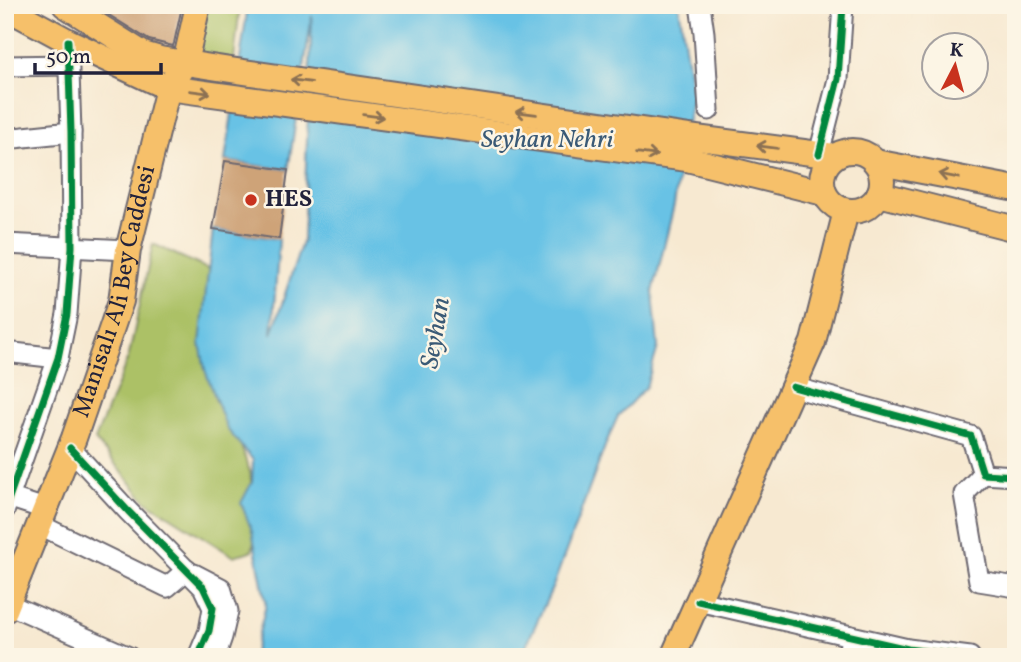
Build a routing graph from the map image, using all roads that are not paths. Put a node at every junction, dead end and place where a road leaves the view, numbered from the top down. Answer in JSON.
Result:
{"nodes":[{"id":1,"x":198,"y":5,"type":"edge"},
{"id":2,"x":700,"y":5,"type":"edge"},
{"id":3,"x":843,"y":5,"type":"edge"},
{"id":4,"x":5,"y":7,"type":"edge"},
{"id":5,"x":77,"y":9,"type":"edge"},
{"id":6,"x":68,"y":53,"type":"junction"},
{"id":7,"x":185,"y":63,"type":"junction"},
{"id":8,"x":5,"y":66,"type":"edge"},
{"id":9,"x":168,"y":88,"type":"junction"},
{"id":10,"x":709,"y":110,"type":"dead end"},
{"id":11,"x":71,"y":131,"type":"junction"},
{"id":12,"x":5,"y":139,"type":"edge"},
{"id":13,"x":689,"y":148,"type":"junction"},
{"id":14,"x":827,"y":155,"type":"junction"},
{"id":15,"x":875,"y":162,"type":"junction"},
{"id":16,"x":1016,"y":188,"type":"edge"},
{"id":17,"x":824,"y":193,"type":"junction"},
{"id":18,"x":880,"y":194,"type":"junction"},
{"id":19,"x":846,"y":211,"type":"junction"},
{"id":20,"x":1016,"y":229,"type":"edge"},
{"id":21,"x":5,"y":244,"type":"edge"},
{"id":22,"x":72,"y":247,"type":"junction"},
{"id":23,"x":128,"y":250,"type":"junction"},
{"id":24,"x":5,"y":352,"type":"edge"},
{"id":25,"x":58,"y":358,"type":"junction"},
{"id":26,"x":793,"y":387,"type":"junction"},
{"id":27,"x":70,"y":448,"type":"junction"},
{"id":28,"x":983,"y":474,"type":"junction"},
{"id":29,"x":1016,"y":476,"type":"edge"},
{"id":30,"x":7,"y":501,"type":"edge"},
{"id":31,"x":43,"y":517,"type":"junction"},
{"id":32,"x":187,"y":570,"type":"junction"},
{"id":33,"x":1016,"y":587,"type":"edge"},
{"id":34,"x":698,"y":601,"type":"junction"},
{"id":35,"x":6,"y":607,"type":"edge"},
{"id":36,"x":851,"y":636,"type":"junction"},
{"id":37,"x":129,"y":657,"type":"edge"},
{"id":38,"x":198,"y":657,"type":"edge"},
{"id":39,"x":215,"y":657,"type":"edge"},
{"id":40,"x":673,"y":657,"type":"edge"},
{"id":41,"x":848,"y":657,"type":"edge"},
{"id":42,"x":970,"y":657,"type":"edge"}],
"edges":[{"from":1,"to":7,"type":"main road"},
{"from":2,"to":10,"type":"street"},
{"from":3,"to":14,"type":"street"},
{"from":4,"to":6,"type":"main road"},
{"from":5,"to":7,"type":"main road"},
{"from":6,"to":8,"type":"street"},
{"from":6,"to":9,"type":"main road"},
{"from":6,"to":11,"type":"street"},
{"from":7,"to":9,"type":"main road"},
{"from":13,"to":7,"type":"main road","one_way":true},
{"from":9,"to":13,"type":"main road","one_way":true},
{"from":9,"to":23,"type":"main road","name":"Manisalı Ali Bey Caddesi"},
{"from":11,"to":12,"type":"street"},
{"from":11,"to":22,"type":"street"},
{"from":14,"to":13,"type":"main road","one_way":true},
{"from":13,"to":17,"type":"main road"},
{"from":14,"to":15,"type":"main road"},
{"from":14,"to":17,"type":"main road"},
{"from":16,"to":15,"type":"main road","one_way":true},
{"from":15,"to":18,"type":"main road"},
{"from":17,"to":19,"type":"main road"},
{"from":18,"to":19,"type":"main road"},
{"from":18,"to":20,"type":"main road"},
{"from":19,"to":26,"type":"main road"},
{"from":21,"to":22,"type":"street"},
{"from":22,"to":23,"type":"street"},
{"from":22,"to":25,"type":"street"},
{"from":23,"to":27,"type":"main road","name":"Manisalı Ali Bey Caddesi"},
{"from":24,"to":25,"type":"street"},
{"from":25,"to":30,"type":"street"},
{"from":26,"to":28,"type":"street"},
{"from":26,"to":34,"type":"main road"},
{"from":27,"to":31,"type":"main road","name":"Manisalı Ali Bey Caddesi"},
{"from":27,"to":32,"type":"street"},
{"from":28,"to":29,"type":"street"},
{"from":28,"to":33,"type":"street"},
{"from":30,"to":31,"type":"street"},
{"from":31,"to":32,"type":"street"},
{"from":31,"to":35,"type":"main road","name":"Manisalı Ali Bey Caddesi"},
{"from":32,"to":38,"type":"street"},
{"from":32,"to":39,"type":"street"},
{"from":34,"to":36,"type":"street"},
{"from":34,"to":40,"type":"main road"},
{"from":35,"to":37,"type":"street"},
{"from":36,"to":41,"type":"street"},
{"from":36,"to":42,"type":"street"}]}
